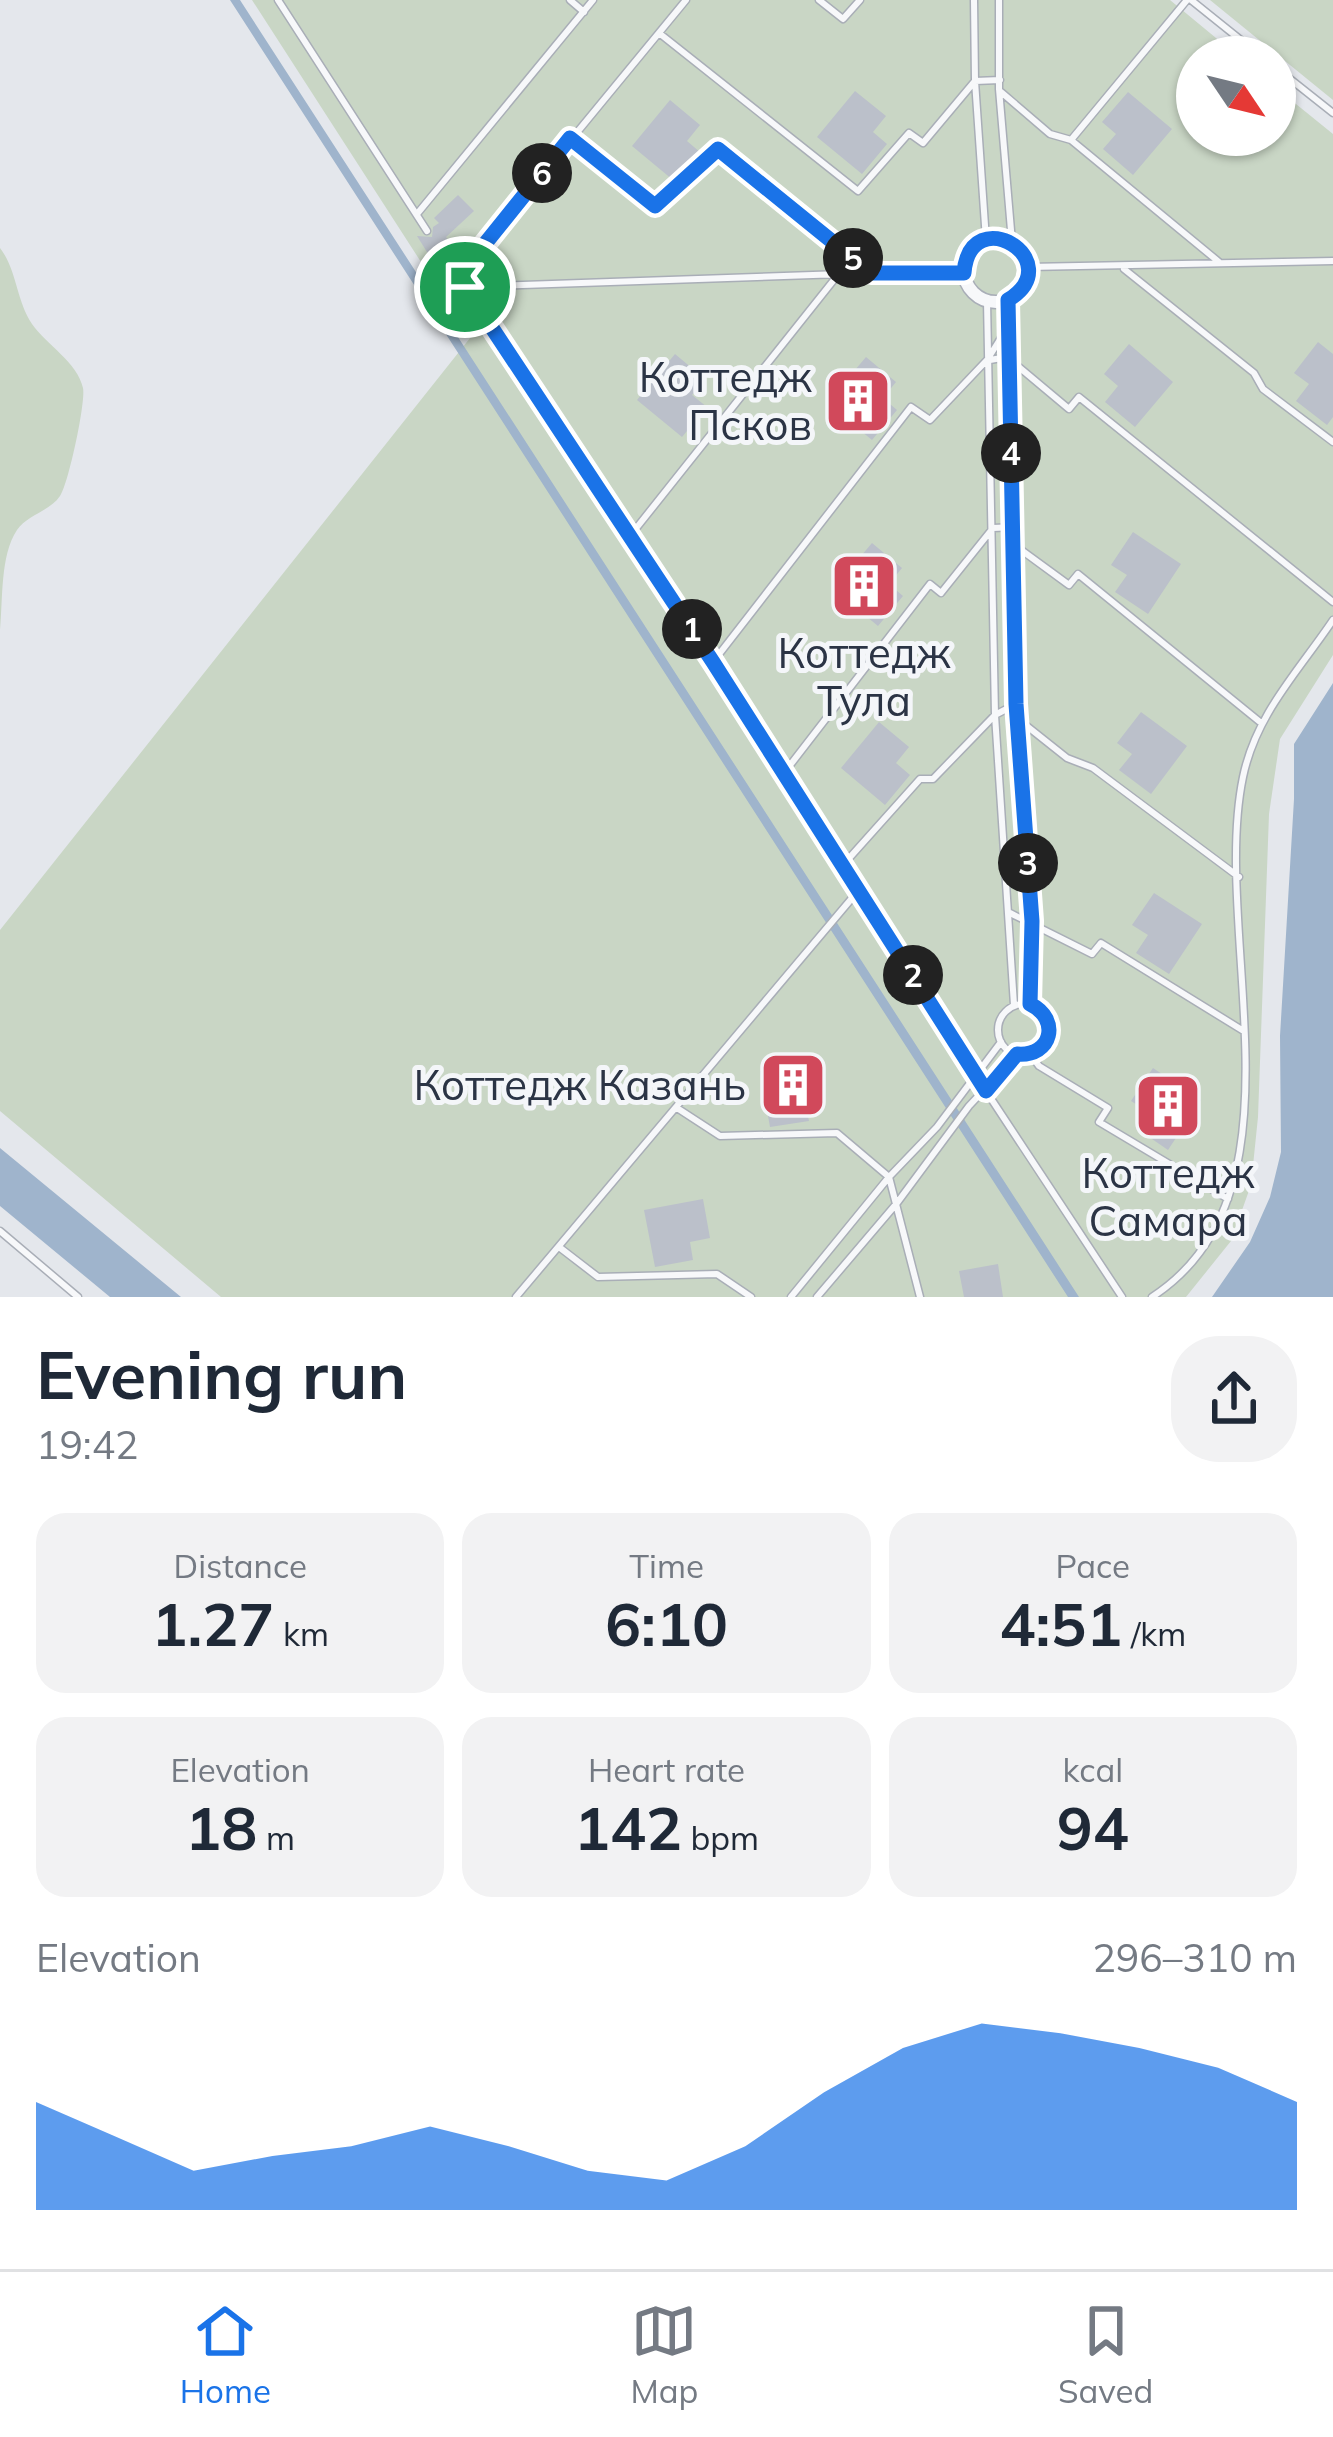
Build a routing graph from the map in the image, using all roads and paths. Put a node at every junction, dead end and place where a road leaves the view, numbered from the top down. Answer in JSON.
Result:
{"nodes":[{"id":1,"x":278,"y":0,"type":"edge"},
{"id":2,"x":570,"y":0,"type":"edge"},
{"id":3,"x":593,"y":0,"type":"edge"},
{"id":4,"x":686,"y":0,"type":"edge"},
{"id":5,"x":819,"y":0,"type":"edge"},
{"id":6,"x":860,"y":0,"type":"edge"},
{"id":7,"x":974,"y":0,"type":"edge"},
{"id":8,"x":999,"y":0,"type":"edge"},
{"id":9,"x":1189,"y":0,"type":"edge"},
{"id":10,"x":584,"y":11,"type":"junction"},
{"id":11,"x":658,"y":33,"type":"junction"},
{"id":12,"x":1235,"y":36,"type":"edge"},
{"id":13,"x":975,"y":81,"type":"junction"},
{"id":14,"x":1296,"y":84,"type":"edge"},
{"id":15,"x":999,"y":85,"type":"junction"},
{"id":16,"x":1333,"y":113,"type":"edge"},
{"id":17,"x":570,"y":138,"type":"junction"},
{"id":18,"x":1071,"y":140,"type":"junction"},
{"id":19,"x":417,"y":214,"type":"junction"},
{"id":20,"x":427,"y":231,"type":"dead end"},
{"id":21,"x":986,"y":240,"type":"junction"},
{"id":22,"x":1012,"y":242,"type":"junction"},
{"id":23,"x":442,"y":254,"type":"dead end"},
{"id":24,"x":1333,"y":261,"type":"edge"},
{"id":25,"x":1219,"y":262,"type":"junction"},
{"id":26,"x":1028,"y":267,"type":"junction"},
{"id":27,"x":1122,"y":268,"type":"junction"},
{"id":28,"x":871,"y":273,"type":"junction"},
{"id":29,"x":964,"y":273,"type":"junction"},
{"id":30,"x":838,"y":274,"type":"junction"},
{"id":31,"x":465,"y":287,"type":"junction"},
{"id":32,"x":1008,"y":300,"type":"junction"},
{"id":33,"x":987,"y":301,"type":"junction"},
{"id":34,"x":1008,"y":326,"type":"junction"},
{"id":35,"x":1007,"y":357,"type":"junction"},
{"id":36,"x":987,"y":360,"type":"junction"},
{"id":37,"x":1333,"y":442,"type":"edge"},
{"id":38,"x":1015,"y":527,"type":"junction"},
{"id":39,"x":993,"y":528,"type":"junction"},
{"id":40,"x":630,"y":536,"type":"junction"},
{"id":41,"x":1015,"y":545,"type":"junction"},
{"id":42,"x":1333,"y":602,"type":"edge"},
{"id":43,"x":1333,"y":620,"type":"edge"},
{"id":44,"x":713,"y":662,"type":"junction"},
{"id":45,"x":1016,"y":704,"type":"junction"},
{"id":46,"x":994,"y":715,"type":"junction"},
{"id":47,"x":1017,"y":718,"type":"junction"},
{"id":48,"x":1260,"y":722,"type":"junction"},
{"id":49,"x":784,"y":773,"type":"junction"},
{"id":50,"x":843,"y":865,"type":"junction"},
{"id":51,"x":1239,"y":877,"type":"junction"},
{"id":52,"x":858,"y":891,"type":"junction"},
{"id":53,"x":1010,"y":914,"type":"junction"},
{"id":54,"x":1032,"y":921,"type":"junction"},
{"id":55,"x":1030,"y":1004,"type":"junction"},
{"id":56,"x":1014,"y":1005,"type":"junction"},
{"id":57,"x":1242,"y":1030,"type":"junction"},
{"id":58,"x":1001,"y":1042,"type":"junction"},
{"id":59,"x":1017,"y":1054,"type":"junction"},
{"id":60,"x":1031,"y":1054,"type":"junction"},
{"id":61,"x":977,"y":1073,"type":"junction"},
{"id":62,"x":986,"y":1091,"type":"junction"},
{"id":63,"x":677,"y":1108,"type":"junction"},
{"id":64,"x":889,"y":1177,"type":"junction"},
{"id":65,"x":1229,"y":1200,"type":"junction"},
{"id":66,"x":897,"y":1203,"type":"junction"},
{"id":67,"x":0,"y":1231,"type":"edge"},
{"id":68,"x":559,"y":1247,"type":"junction"},
{"id":69,"x":78,"y":1297,"type":"edge"},
{"id":70,"x":516,"y":1297,"type":"edge"},
{"id":71,"x":752,"y":1297,"type":"edge"},
{"id":72,"x":790,"y":1297,"type":"edge"},
{"id":73,"x":817,"y":1297,"type":"edge"},
{"id":74,"x":920,"y":1297,"type":"edge"},
{"id":75,"x":1123,"y":1297,"type":"edge"},
{"id":76,"x":1152,"y":1297,"type":"edge"}],
"edges":[{"from":1,"to":19,"type":"lane"},
{"from":2,"to":10,"type":"lane"},
{"from":3,"to":10,"type":"lane"},
{"from":4,"to":11,"type":"lane"},
{"from":5,"to":6,"type":"lane"},
{"from":7,"to":13,"type":"lane"},
{"from":8,"to":15,"type":"lane"},
{"from":9,"to":12,"type":"lane"},
{"from":9,"to":18,"type":"lane"},
{"from":10,"to":19,"type":"lane"},
{"from":11,"to":13,"type":"lane"},
{"from":11,"to":17,"type":"lane"},
{"from":13,"to":15,"type":"lane"},
{"from":13,"to":21,"type":"lane"},
{"from":14,"to":16,"type":"lane"},
{"from":15,"to":18,"type":"lane"},
{"from":15,"to":22,"type":"lane"},
{"from":17,"to":28,"type":"lane"},
{"from":17,"to":31,"type":"lane"},
{"from":18,"to":25,"type":"lane"},
{"from":19,"to":20,"type":"lane"},
{"from":21,"to":22,"type":"street"},
{"from":21,"to":29,"type":"street"},
{"from":22,"to":26,"type":"street"},
{"from":23,"to":31,"type":"lane"},
{"from":24,"to":25,"type":"lane"},
{"from":25,"to":27,"type":"lane"},
{"from":26,"to":27,"type":"lane"},
{"from":26,"to":32,"type":"street"},
{"from":27,"to":37,"type":"lane"},
{"from":28,"to":29,"type":"lane"},
{"from":28,"to":30,"type":"lane"},
{"from":29,"to":33,"type":"street"},
{"from":30,"to":31,"type":"lane"},
{"from":30,"to":40,"type":"lane"},
{"from":31,"to":40,"type":"lane"},
{"from":32,"to":33,"type":"street"},
{"from":32,"to":34,"type":"lane"},
{"from":33,"to":36,"type":"lane"},
{"from":34,"to":35,"type":"lane"},
{"from":34,"to":36,"type":"lane"},
{"from":35,"to":36,"type":"lane"},
{"from":35,"to":38,"type":"lane"},
{"from":35,"to":42,"type":"lane"},
{"from":36,"to":39,"type":"lane"},
{"from":36,"to":44,"type":"lane"},
{"from":38,"to":39,"type":"lane"},
{"from":38,"to":41,"type":"lane"},
{"from":39,"to":46,"type":"lane"},
{"from":39,"to":49,"type":"lane"},
{"from":40,"to":44,"type":"lane"},
{"from":41,"to":45,"type":"lane"},
{"from":41,"to":48,"type":"lane"},
{"from":43,"to":48,"type":"lane"},
{"from":44,"to":49,"type":"lane"},
{"from":45,"to":46,"type":"lane"},
{"from":45,"to":47,"type":"lane"},
{"from":46,"to":50,"type":"lane"},
{"from":46,"to":53,"type":"lane"},
{"from":47,"to":51,"type":"lane"},
{"from":47,"to":54,"type":"lane"},
{"from":48,"to":51,"type":"lane"},
{"from":49,"to":50,"type":"lane"},
{"from":50,"to":52,"type":"lane"},
{"from":51,"to":57,"type":"lane"},
{"from":52,"to":61,"type":"lane"},
{"from":52,"to":63,"type":"lane"},
{"from":53,"to":54,"type":"lane"},
{"from":53,"to":56,"type":"lane"},
{"from":54,"to":55,"type":"lane"},
{"from":54,"to":57,"type":"lane"},
{"from":55,"to":56,"type":"lane"},
{"from":55,"to":60,"type":"lane"},
{"from":56,"to":58,"type":"lane"},
{"from":57,"to":65,"type":"lane"},
{"from":58,"to":59,"type":"lane"},
{"from":58,"to":61,"type":"lane"},
{"from":59,"to":60,"type":"lane"},
{"from":59,"to":62,"type":"lane"},
{"from":60,"to":65,"type":"lane"},
{"from":61,"to":62,"type":"lane"},
{"from":61,"to":64,"type":"lane"},
{"from":62,"to":66,"type":"lane"},
{"from":62,"to":75,"type":"lane"},
{"from":63,"to":64,"type":"lane"},
{"from":63,"to":68,"type":"lane"},
{"from":64,"to":66,"type":"lane"},
{"from":64,"to":72,"type":"lane"},
{"from":65,"to":76,"type":"lane"},
{"from":66,"to":73,"type":"lane"},
{"from":66,"to":74,"type":"lane"},
{"from":67,"to":69,"type":"lane"},
{"from":68,"to":70,"type":"lane"},
{"from":68,"to":71,"type":"lane"}]}
